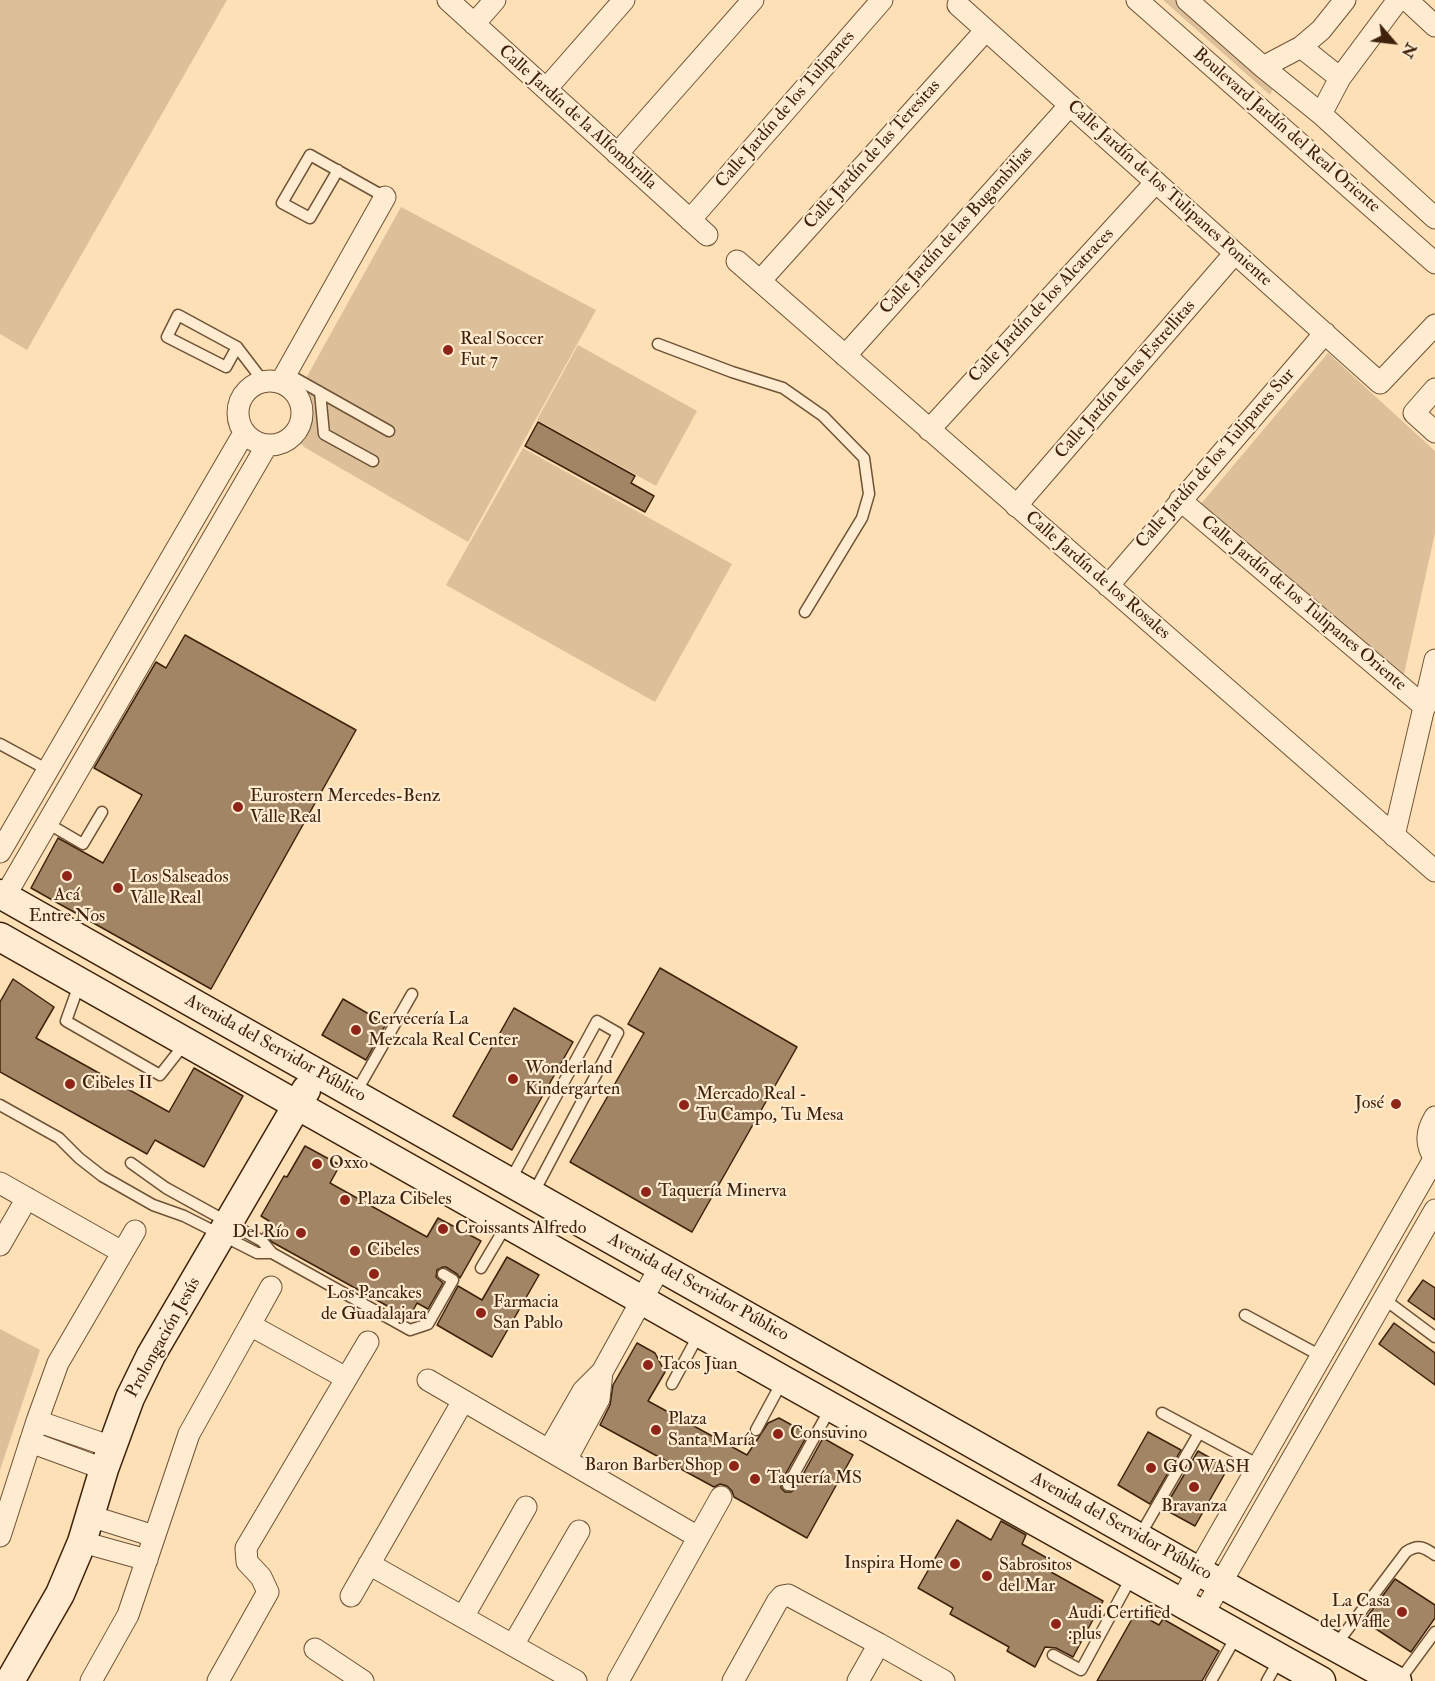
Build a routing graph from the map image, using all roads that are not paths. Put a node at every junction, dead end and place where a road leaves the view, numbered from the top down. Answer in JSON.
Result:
{"nodes":[{"id":1,"x":448,"y":0,"type":"edge"},
{"id":2,"x":495,"y":0,"type":"edge"},
{"id":3,"x":624,"y":0,"type":"edge"},
{"id":4,"x":753,"y":0,"type":"edge"},
{"id":5,"x":882,"y":0,"type":"edge"},
{"id":6,"x":1137,"y":0,"type":"edge"},
{"id":7,"x":1187,"y":0,"type":"edge"},
{"id":8,"x":1345,"y":0,"type":"edge"},
{"id":9,"x":1398,"y":0,"type":"edge"},
{"id":10,"x":1407,"y":0,"type":"edge"},
{"id":11,"x":958,"y":5,"type":"dead end"},
{"id":12,"x":474,"y":24,"type":"junction"},
{"id":13,"x":1435,"y":26,"type":"edge"},
{"id":14,"x":986,"y":30,"type":"junction"},
{"id":15,"x":1301,"y":47,"type":"junction"},
{"id":16,"x":1263,"y":67,"type":"junction"},
{"id":17,"x":1340,"y":78,"type":"junction"},
{"id":18,"x":546,"y":89,"type":"junction"},
{"id":19,"x":1070,"y":105,"type":"junction"},
{"id":20,"x":1321,"y":114,"type":"junction"},
{"id":21,"x":617,"y":154,"type":"junction"},
{"id":22,"x":338,"y":170,"type":"junction"},
{"id":23,"x":1156,"y":182,"type":"junction"},
{"id":24,"x":385,"y":197,"type":"joint"},
{"id":25,"x":1435,"y":218,"type":"edge"},
{"id":26,"x":690,"y":220,"type":"junction"},
{"id":27,"x":707,"y":235,"type":"dead end"},
{"id":28,"x":1235,"y":253,"type":"junction"},
{"id":29,"x":737,"y":261,"type":"dead end"},
{"id":30,"x":1435,"y":263,"type":"edge"},
{"id":31,"x":760,"y":281,"type":"junction"},
{"id":32,"x":1435,"y":325,"type":"edge"},
{"id":33,"x":1325,"y":333,"type":"junction"},
{"id":34,"x":658,"y":344,"type":"dead end"},
{"id":35,"x":237,"y":347,"type":"junction"},
{"id":36,"x":845,"y":356,"type":"junction"},
{"id":37,"x":277,"y":379,"type":"junction"},
{"id":38,"x":1435,"y":389,"type":"edge"},
{"id":39,"x":320,"y":392,"type":"junction"},
{"id":40,"x":929,"y":430,"type":"junction"},
{"id":41,"x":389,"y":431,"type":"dead end"},
{"id":42,"x":1435,"y":432,"type":"edge"},
{"id":43,"x":244,"y":433,"type":"junction"},
{"id":44,"x":267,"y":446,"type":"junction"},
{"id":45,"x":373,"y":461,"type":"dead end"},
{"id":46,"x":1180,"y":500,"type":"junction"},
{"id":47,"x":1016,"y":506,"type":"junction"},
{"id":48,"x":1108,"y":586,"type":"junction"},
{"id":49,"x":805,"y":612,"type":"dead end"},
{"id":50,"x":133,"y":650,"type":"junction"},
{"id":51,"x":1435,"y":660,"type":"edge"},
{"id":52,"x":1425,"y":707,"type":"junction"},
{"id":53,"x":0,"y":744,"type":"edge"},
{"id":54,"x":48,"y":770,"type":"junction"},
{"id":55,"x":102,"y":812,"type":"dead end"},
{"id":56,"x":47,"y":823,"type":"junction"},
{"id":57,"x":1394,"y":836,"type":"junction"},
{"id":58,"x":0,"y":852,"type":"edge"},
{"id":59,"x":1435,"y":871,"type":"edge"},
{"id":60,"x":2,"y":895,"type":"edge"},
{"id":61,"x":0,"y":937,"type":"edge"},
{"id":62,"x":80,"y":982,"type":"junction"},
{"id":63,"x":412,"y":994,"type":"dead end"},
{"id":64,"x":186,"y":1042,"type":"junction"},
{"id":65,"x":316,"y":1072,"type":"junction"},
{"id":66,"x":355,"y":1095,"type":"junction"},
{"id":67,"x":0,"y":1105,"type":"edge"},
{"id":68,"x":298,"y":1105,"type":"junction"},
{"id":69,"x":1435,"y":1117,"type":"edge"},
{"id":70,"x":1434,"y":1159,"type":"edge"},
{"id":71,"x":132,"y":1163,"type":"dead end"},
{"id":72,"x":0,"y":1183,"type":"edge"},
{"id":73,"x":166,"y":1188,"type":"junction"},
{"id":74,"x":521,"y":1188,"type":"junction"},
{"id":75,"x":27,"y":1198,"type":"junction"},
{"id":76,"x":153,"y":1205,"type":"junction"},
{"id":77,"x":1435,"y":1210,"type":"edge"},
{"id":78,"x":507,"y":1224,"type":"junction"},
{"id":79,"x":225,"y":1229,"type":"junction"},
{"id":80,"x":135,"y":1231,"type":"dead end"},
{"id":81,"x":0,"y":1245,"type":"edge"},
{"id":82,"x":122,"y":1252,"type":"junction"},
{"id":83,"x":272,"y":1253,"type":"junction"},
{"id":84,"x":660,"y":1267,"type":"junction"},
{"id":85,"x":481,"y":1268,"type":"dead end"},
{"id":86,"x":443,"y":1275,"type":"dead end"},
{"id":87,"x":271,"y":1287,"type":"dead end"},
{"id":88,"x":642,"y":1299,"type":"junction"},
{"id":89,"x":1384,"y":1299,"type":"junction"},
{"id":90,"x":1245,"y":1315,"type":"dead end"},
{"id":91,"x":250,"y":1325,"type":"junction"},
{"id":92,"x":700,"y":1333,"type":"junction"},
{"id":93,"x":1435,"y":1337,"type":"edge"},
{"id":94,"x":368,"y":1342,"type":"dead end"},
{"id":95,"x":1321,"y":1356,"type":"junction"},
{"id":96,"x":346,"y":1378,"type":"junction"},
{"id":97,"x":428,"y":1380,"type":"dead end"},
{"id":98,"x":783,"y":1380,"type":"junction"},
{"id":99,"x":672,"y":1384,"type":"dead end"},
{"id":100,"x":463,"y":1401,"type":"junction"},
{"id":101,"x":831,"y":1407,"type":"junction"},
{"id":102,"x":1162,"y":1413,"type":"dead end"},
{"id":103,"x":37,"y":1421,"type":"junction"},
{"id":104,"x":756,"y":1430,"type":"dead end"},
{"id":105,"x":1199,"y":1433,"type":"junction"},
{"id":106,"x":30,"y":1442,"type":"junction"},
{"id":107,"x":558,"y":1455,"type":"junction"},
{"id":108,"x":108,"y":1458,"type":"junction"},
{"id":109,"x":1259,"y":1465,"type":"junction"},
{"id":110,"x":788,"y":1485,"type":"dead end"},
{"id":111,"x":721,"y":1497,"type":"dead end"},
{"id":112,"x":526,"y":1507,"type":"dead end"},
{"id":113,"x":86,"y":1529,"type":"junction"},
{"id":114,"x":579,"y":1530,"type":"dead end"},
{"id":115,"x":0,"y":1536,"type":"edge"},
{"id":116,"x":154,"y":1536,"type":"junction"},
{"id":117,"x":698,"y":1537,"type":"junction"},
{"id":118,"x":1139,"y":1537,"type":"junction"},
{"id":119,"x":1435,"y":1555,"type":"edge"},
{"id":120,"x":147,"y":1560,"type":"junction"},
{"id":121,"x":369,"y":1564,"type":"junction"},
{"id":122,"x":1132,"y":1576,"type":"junction"},
{"id":123,"x":1210,"y":1577,"type":"junction"},
{"id":124,"x":351,"y":1596,"type":"dead end"},
{"id":125,"x":1191,"y":1610,"type":"junction"},
{"id":126,"x":463,"y":1617,"type":"junction"},
{"id":127,"x":1435,"y":1632,"type":"edge"},
{"id":128,"x":1237,"y":1635,"type":"junction"},
{"id":129,"x":879,"y":1644,"type":"junction"},
{"id":130,"x":513,"y":1645,"type":"junction"},
{"id":131,"x":1335,"y":1646,"type":"junction"},
{"id":132,"x":315,"y":1649,"type":"dead end"},
{"id":133,"x":1053,"y":1655,"type":"dead end"},
{"id":134,"x":1273,"y":1670,"type":"edge"},
{"id":135,"x":351,"y":1678,"type":"edge"},
{"id":136,"x":10,"y":1681,"type":"edge"},
{"id":137,"x":91,"y":1681,"type":"edge"},
{"id":138,"x":218,"y":1681,"type":"edge"},
{"id":139,"x":576,"y":1681,"type":"edge"},
{"id":140,"x":618,"y":1681,"type":"edge"},
{"id":141,"x":733,"y":1681,"type":"edge"},
{"id":142,"x":858,"y":1681,"type":"edge"},
{"id":143,"x":944,"y":1681,"type":"edge"},
{"id":144,"x":1211,"y":1681,"type":"edge"},
{"id":145,"x":1321,"y":1681,"type":"edge"},
{"id":146,"x":1398,"y":1681,"type":"edge"}],
"edges":[{"from":1,"to":12,"type":"street","name":"Calle Jardín de la Alfombrilla"},
{"from":2,"to":12,"type":"street"},
{"from":3,"to":18,"type":"street"},
{"from":4,"to":21,"type":"street"},
{"from":5,"to":26,"type":"street","name":"Calle Jardín de los Tulipanes"},
{"from":6,"to":30,"type":"street","name":"Boulevard Jardín del Real Oriente"},
{"from":7,"to":16,"type":"street","name":"Boulevard Jardín del Real Oriente"},
{"from":8,"to":15,"type":"street"},
{"from":9,"to":17,"type":"street"},
{"from":10,"to":13,"type":"street"},
{"from":11,"to":14,"type":"street","name":"Calle Jardín de los Tulipanes Poniente"},
{"from":12,"to":18,"type":"street","name":"Calle Jardín de la Alfombrilla"},
{"from":14,"to":19,"type":"street","name":"Calle Jardín de los Tulipanes Poniente"},
{"from":14,"to":31,"type":"street","name":"Calle Jardín de las Teresitas"},
{"from":15,"to":16,"type":"street"},
{"from":15,"to":17,"type":"street"},
{"from":16,"to":20,"type":"street","name":"Boulevard Jardín del Real Oriente"},
{"from":17,"to":20,"type":"street"},
{"from":18,"to":21,"type":"street","name":"Calle Jardín de la Alfombrilla"},
{"from":19,"to":23,"type":"street","name":"Calle Jardín de los Tulipanes Poniente"},
{"from":19,"to":36,"type":"street","name":"Calle Jardín de las Bugambilias"},
{"from":20,"to":25,"type":"street","name":"Boulevard Jardín del Real Oriente"},
{"from":21,"to":26,"type":"street","name":"Calle Jardín de la Alfombrilla"},
{"from":22,"to":22,"type":"lane"},
{"from":22,"to":24,"type":"lane"},
{"from":23,"to":28,"type":"street","name":"Calle Jardín de los Tulipanes Poniente"},
{"from":23,"to":40,"type":"street","name":"Calle Jardín de los Alcatraces"},
{"from":24,"to":37,"type":"street"},
{"from":26,"to":27,"type":"street","name":"Calle Jardín de la Alfombrilla"},
{"from":28,"to":33,"type":"street","name":"Calle Jardín de los Tulipanes Poniente"},
{"from":28,"to":47,"type":"street","name":"Calle Jardín de las Estrellitas"},
{"from":29,"to":31,"type":"street"},
{"from":31,"to":36,"type":"street","name":"Calle Jardín de los Rosales"},
{"from":32,"to":33,"type":"street","name":"Calle Jardín de los Tulipanes Poniente"},
{"from":33,"to":46,"type":"street","name":"Calle Jardín de los Tulipanes Sur"},
{"from":34,"to":49,"type":"lane"},
{"from":35,"to":35,"type":"lane"},
{"from":35,"to":37,"type":"lane"},
{"from":36,"to":40,"type":"street","name":"Calle Jardín de los Rosales"},
{"from":37,"to":39,"type":"lane"},
{"from":37,"to":43,"type":"street"},
{"from":37,"to":44,"type":"street"},
{"from":38,"to":42,"type":"street"},
{"from":39,"to":41,"type":"lane"},
{"from":39,"to":45,"type":"lane"},
{"from":40,"to":47,"type":"street","name":"Calle Jardín de los Rosales"},
{"from":43,"to":44,"type":"street"},
{"from":43,"to":50,"type":"street"},
{"from":44,"to":50,"type":"street"},
{"from":46,"to":48,"type":"street","name":"Calle Jardín de los Tulipanes Sur"},
{"from":46,"to":52,"type":"street","name":"Calle Jardín de los Tulipanes Oriente"},
{"from":47,"to":48,"type":"street","name":"Calle Jardín de los Rosales"},
{"from":48,"to":57,"type":"street","name":"Calle Jardín de los Rosales"},
{"from":50,"to":54,"type":"street"},
{"from":50,"to":56,"type":"street"},
{"from":51,"to":52,"type":"street"},
{"from":52,"to":57,"type":"street"},
{"from":53,"to":54,"type":"lane"},
{"from":54,"to":58,"type":"street"},
{"from":55,"to":56,"type":"lane"},
{"from":56,"to":60,"type":"street"},
{"from":57,"to":59,"type":"street","name":"Calle Jardín de los Rosales"},
{"from":60,"to":65,"type":"street","name":"Avenida del Servidor Público"},
{"from":61,"to":62,"type":"street","name":"Avenida del Servidor Público"},
{"from":62,"to":64,"type":"street","name":"Avenida del Servidor Público"},
{"from":62,"to":64,"type":"lane"},
{"from":63,"to":66,"type":"lane"},
{"from":64,"to":68,"type":"street","name":"Avenida del Servidor Público"},
{"from":65,"to":66,"type":"street","name":"Avenida del Servidor Público"},
{"from":65,"to":68,"type":"street","name":"Prolongación Jesús"},
{"from":66,"to":74,"type":"street","name":"Avenida del Servidor Público"},
{"from":67,"to":76,"type":"lane"},
{"from":68,"to":78,"type":"street","name":"Avenida del Servidor Público"},
{"from":68,"to":79,"type":"street","name":"Prolongación Jesús"},
{"from":69,"to":70,"type":"street"},
{"from":70,"to":95,"type":"street"},
{"from":71,"to":73,"type":"lane"},
{"from":72,"to":75,"type":"street"},
{"from":73,"to":76,"type":"lane"},
{"from":73,"to":79,"type":"lane"},
{"from":74,"to":74,"type":"lane"},
{"from":74,"to":84,"type":"street","name":"Avenida del Servidor Público"},
{"from":75,"to":81,"type":"street"},
{"from":75,"to":82,"type":"street"},
{"from":76,"to":79,"type":"lane"},
{"from":77,"to":89,"type":"street"},
{"from":78,"to":85,"type":"lane"},
{"from":78,"to":88,"type":"street","name":"Avenida del Servidor Público"},
{"from":79,"to":83,"type":"lane"},
{"from":79,"to":83,"type":"lane"},
{"from":79,"to":108,"type":"street","name":"Prolongación Jesús"},
{"from":80,"to":82,"type":"street"},
{"from":82,"to":103,"type":"street"},
{"from":83,"to":86,"type":"lane"},
{"from":84,"to":88,"type":"street"},
{"from":84,"to":118,"type":"street","name":"Avenida del Servidor Público"},
{"from":87,"to":91,"type":"street"},
{"from":88,"to":92,"type":"street","name":"Avenida del Servidor Público"},
{"from":88,"to":107,"type":"street"},
{"from":89,"to":93,"type":"lane"},
{"from":89,"to":123,"type":"street"},
{"from":90,"to":95,"type":"lane"},
{"from":91,"to":96,"type":"street"},
{"from":91,"to":116,"type":"street"},
{"from":92,"to":98,"type":"street","name":"Avenida del Servidor Público"},
{"from":92,"to":99,"type":"lane"},
{"from":94,"to":96,"type":"street"},
{"from":95,"to":109,"type":"street"},
{"from":96,"to":138,"type":"street"},
{"from":97,"to":100,"type":"street"},
{"from":98,"to":101,"type":"street","name":"Avenida del Servidor Público"},
{"from":98,"to":104,"type":"lane"},
{"from":100,"to":107,"type":"street"},
{"from":100,"to":121,"type":"street"},
{"from":101,"to":110,"type":"lane"},
{"from":101,"to":122,"type":"street","name":"Avenida del Servidor Público"},
{"from":102,"to":105,"type":"lane"},
{"from":103,"to":106,"type":"street"},
{"from":103,"to":108,"type":"street"},
{"from":105,"to":109,"type":"lane"},
{"from":105,"to":118,"type":"lane"},
{"from":106,"to":108,"type":"street"},
{"from":106,"to":115,"type":"street"},
{"from":107,"to":117,"type":"street"},
{"from":108,"to":113,"type":"street","name":"Prolongación Jesús"},
{"from":109,"to":123,"type":"street"},
{"from":111,"to":117,"type":"street"},
{"from":112,"to":126,"type":"street"},
{"from":113,"to":116,"type":"street"},
{"from":113,"to":120,"type":"street"},
{"from":113,"to":136,"type":"street","name":"Prolongación Jesús"},
{"from":114,"to":130,"type":"street"},
{"from":116,"to":120,"type":"street"},
{"from":117,"to":140,"type":"street"},
{"from":118,"to":123,"type":"street","name":"Avenida del Servidor Público"},
{"from":119,"to":131,"type":"lane"},
{"from":120,"to":137,"type":"street"},
{"from":121,"to":124,"type":"street"},
{"from":121,"to":126,"type":"street"},
{"from":122,"to":125,"type":"street","name":"Avenida del Servidor Público"},
{"from":122,"to":133,"type":"lane"},
{"from":123,"to":125,"type":"street"},
{"from":123,"to":131,"type":"street","name":"Avenida del Servidor Público"},
{"from":125,"to":128,"type":"street","name":"Avenida del Servidor Público"},
{"from":126,"to":130,"type":"street"},
{"from":127,"to":146,"type":"lane"},
{"from":128,"to":134,"type":"street","name":"Avenida del Servidor Público"},
{"from":128,"to":144,"type":"lane"},
{"from":129,"to":141,"type":"street"},
{"from":129,"to":142,"type":"street"},
{"from":129,"to":143,"type":"street"},
{"from":130,"to":139,"type":"street"},
{"from":131,"to":146,"type":"street","name":"Avenida del Servidor Público"},
{"from":132,"to":135,"type":"street"},
{"from":134,"to":145,"type":"street","name":"Avenida del Servidor Público"}]}
